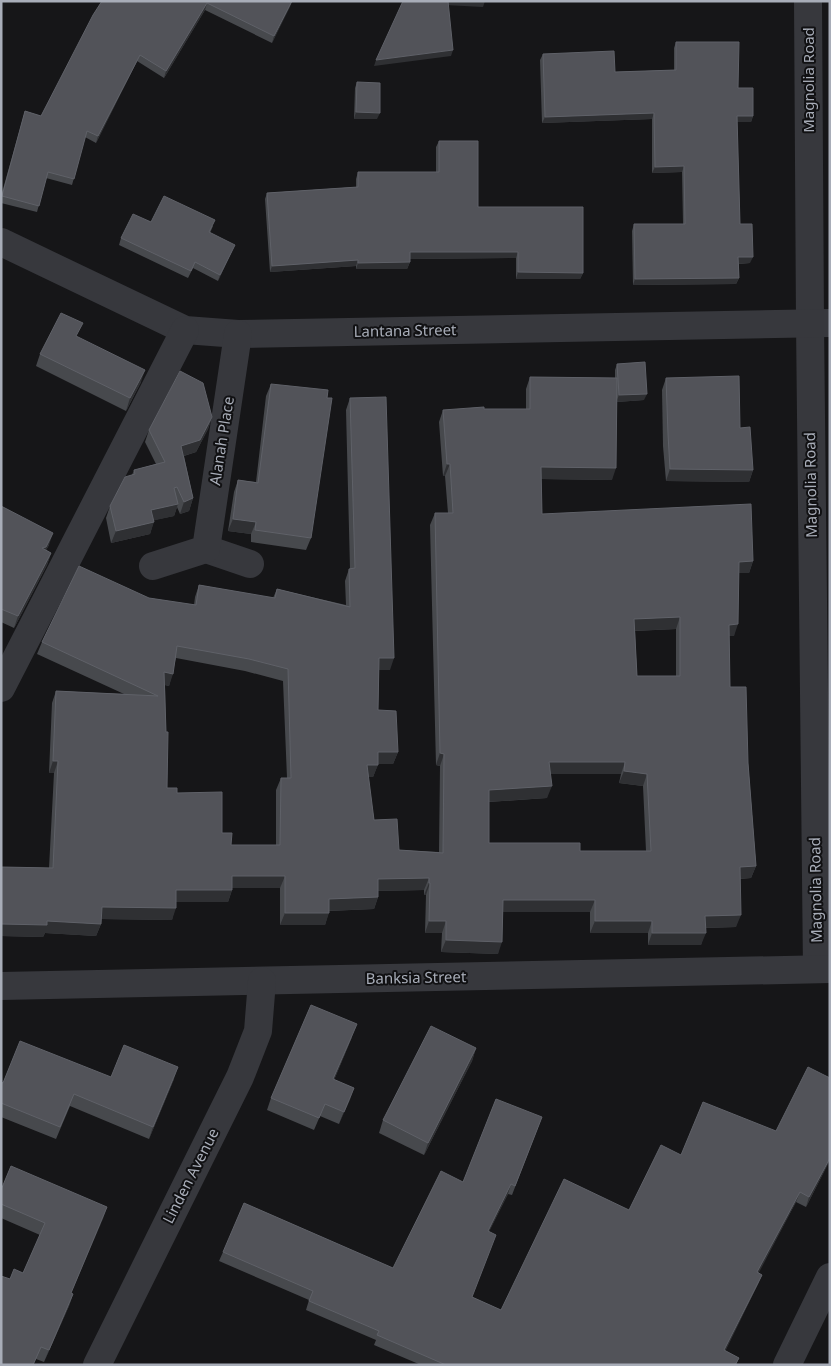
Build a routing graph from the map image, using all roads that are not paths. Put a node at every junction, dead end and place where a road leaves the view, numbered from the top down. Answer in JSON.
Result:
{"nodes":[{"id":1,"x":808,"y":1,"type":"edge"},
{"id":2,"x":1,"y":242,"type":"edge"},
{"id":3,"x":820,"y":323,"type":"edge"},
{"id":4,"x":185,"y":330,"type":"junction"},
{"id":5,"x":238,"y":334,"type":"junction"},
{"id":6,"x":206,"y":549,"type":"junction"},
{"id":7,"x":250,"y":564,"type":"dead end"},
{"id":8,"x":153,"y":566,"type":"dead end"},
{"id":9,"x":1,"y":688,"type":"edge"},
{"id":10,"x":823,"y":969,"type":"edge"},
{"id":11,"x":262,"y":981,"type":"junction"},
{"id":12,"x":1,"y":986,"type":"edge"},
{"id":13,"x":830,"y":1277,"type":"edge"},
{"id":14,"x":97,"y":1365,"type":"edge"},
{"id":15,"x":787,"y":1365,"type":"edge"}],
"edges":[{"from":1,"to":3,"type":"street","name":"Magnolia Road"},
{"from":2,"to":4,"type":"street","name":"Lantana Street"},
{"from":3,"to":5,"type":"street","name":"Lantana Street"},
{"from":3,"to":10,"type":"street","name":"Magnolia Road"},
{"from":4,"to":5,"type":"street","name":"Lantana Street"},
{"from":4,"to":9,"type":"street"},
{"from":5,"to":6,"type":"street","name":"Alanah Place"},
{"from":6,"to":7,"type":"street"},
{"from":6,"to":8,"type":"street"},
{"from":10,"to":11,"type":"street","name":"Banksia Street"},
{"from":11,"to":12,"type":"street","name":"Banksia Street"},
{"from":11,"to":14,"type":"street","name":"Linden Avenue"},
{"from":13,"to":15,"type":"street"}]}
